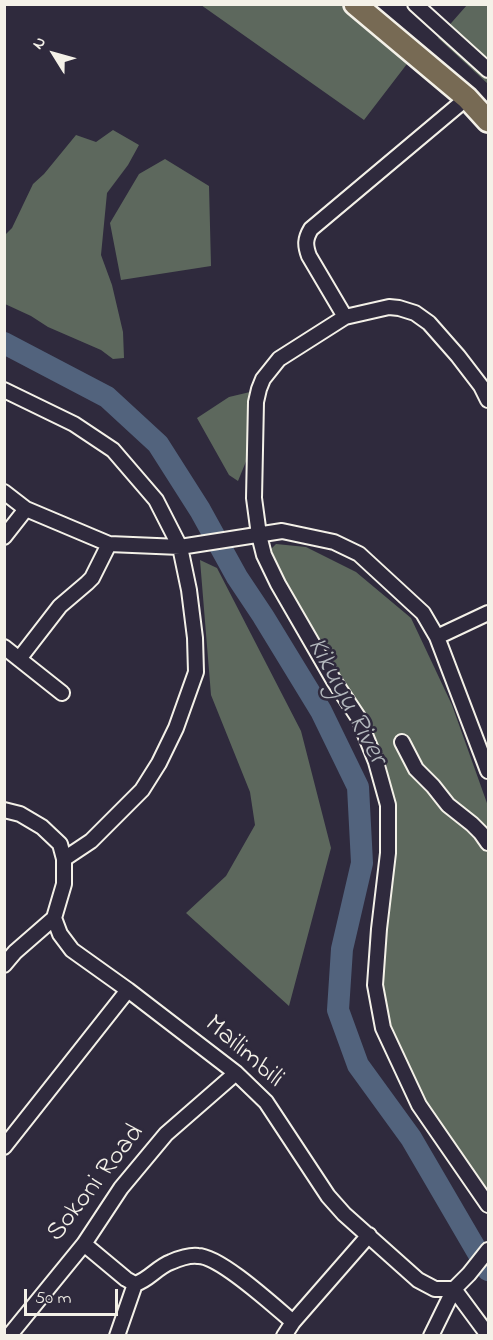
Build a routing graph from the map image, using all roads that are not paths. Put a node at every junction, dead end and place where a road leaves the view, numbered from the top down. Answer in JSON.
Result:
{"nodes":[{"id":1,"x":355,"y":4,"type":"edge"},
{"id":2,"x":416,"y":4,"type":"edge"},
{"id":3,"x":489,"y":70,"type":"edge"},
{"id":4,"x":467,"y":98,"type":"junction"},
{"id":5,"x":489,"y":121,"type":"edge"},
{"id":6,"x":345,"y":317,"type":"junction"},
{"id":7,"x":4,"y":390,"type":"edge"},
{"id":8,"x":489,"y":400,"type":"edge"},
{"id":9,"x":4,"y":492,"type":"edge"},
{"id":10,"x":26,"y":509,"type":"junction"},
{"id":11,"x":253,"y":536,"type":"junction"},
{"id":12,"x":4,"y":537,"type":"edge"},
{"id":13,"x":109,"y":544,"type":"junction"},
{"id":14,"x":180,"y":547,"type":"junction"},
{"id":15,"x":489,"y":614,"type":"edge"},
{"id":16,"x":437,"y":637,"type":"junction"},
{"id":17,"x":4,"y":646,"type":"edge"},
{"id":18,"x":19,"y":659,"type":"junction"},
{"id":19,"x":63,"y":693,"type":"dead end"},
{"id":20,"x":402,"y":742,"type":"dead end"},
{"id":21,"x":489,"y":771,"type":"edge"},
{"id":22,"x":4,"y":810,"type":"edge"},
{"id":23,"x":489,"y":843,"type":"edge"},
{"id":24,"x":64,"y":859,"type":"junction"},
{"id":25,"x":54,"y":918,"type":"junction"},
{"id":26,"x":4,"y":965,"type":"edge"},
{"id":27,"x":128,"y":990,"type":"junction"},
{"id":28,"x":237,"y":1073,"type":"junction"},
{"id":29,"x":4,"y":1147,"type":"edge"},
{"id":30,"x":489,"y":1205,"type":"edge"},
{"id":31,"x":369,"y":1235,"type":"junction"},
{"id":32,"x":84,"y":1244,"type":"junction"},
{"id":33,"x":489,"y":1250,"type":"edge"},
{"id":34,"x":135,"y":1284,"type":"junction"},
{"id":35,"x":454,"y":1289,"type":"junction"},
{"id":36,"x":293,"y":1322,"type":"junction"},
{"id":37,"x":9,"y":1335,"type":"edge"},
{"id":38,"x":117,"y":1335,"type":"edge"},
{"id":39,"x":284,"y":1335,"type":"edge"},
{"id":40,"x":431,"y":1335,"type":"edge"},
{"id":41,"x":489,"y":1335,"type":"edge"}],
"edges":[{"from":1,"to":4,"type":"highway"},
{"from":2,"to":3,"type":"street"},
{"from":4,"to":5,"type":"highway"},
{"from":4,"to":6,"type":"street"},
{"from":6,"to":8,"type":"street"},
{"from":6,"to":11,"type":"street"},
{"from":7,"to":14,"type":"street"},
{"from":9,"to":10,"type":"street"},
{"from":10,"to":12,"type":"street"},
{"from":10,"to":13,"type":"street"},
{"from":11,"to":14,"type":"street"},
{"from":11,"to":16,"type":"street"},
{"from":11,"to":30,"type":"street"},
{"from":13,"to":14,"type":"street"},
{"from":13,"to":18,"type":"street"},
{"from":14,"to":24,"type":"street"},
{"from":15,"to":16,"type":"street"},
{"from":16,"to":21,"type":"street"},
{"from":17,"to":18,"type":"street"},
{"from":18,"to":19,"type":"street"},
{"from":20,"to":23,"type":"street"},
{"from":22,"to":24,"type":"street"},
{"from":24,"to":25,"type":"street"},
{"from":25,"to":26,"type":"street"},
{"from":25,"to":27,"type":"street","name":"Mailimbili"},
{"from":27,"to":28,"type":"street","name":"Mailimbili"},
{"from":27,"to":29,"type":"street"},
{"from":28,"to":31,"type":"street","name":"Mailimbili"},
{"from":28,"to":32,"type":"street","name":"Sokoni Road"},
{"from":31,"to":35,"type":"street","name":"Mailimbili"},
{"from":31,"to":36,"type":"street"},
{"from":32,"to":34,"type":"street"},
{"from":32,"to":37,"type":"street","name":"Sokoni Road"},
{"from":33,"to":35,"type":"street"},
{"from":34,"to":36,"type":"street"},
{"from":34,"to":38,"type":"street"},
{"from":35,"to":40,"type":"street"},
{"from":35,"to":41,"type":"street"},
{"from":36,"to":39,"type":"street"}]}
